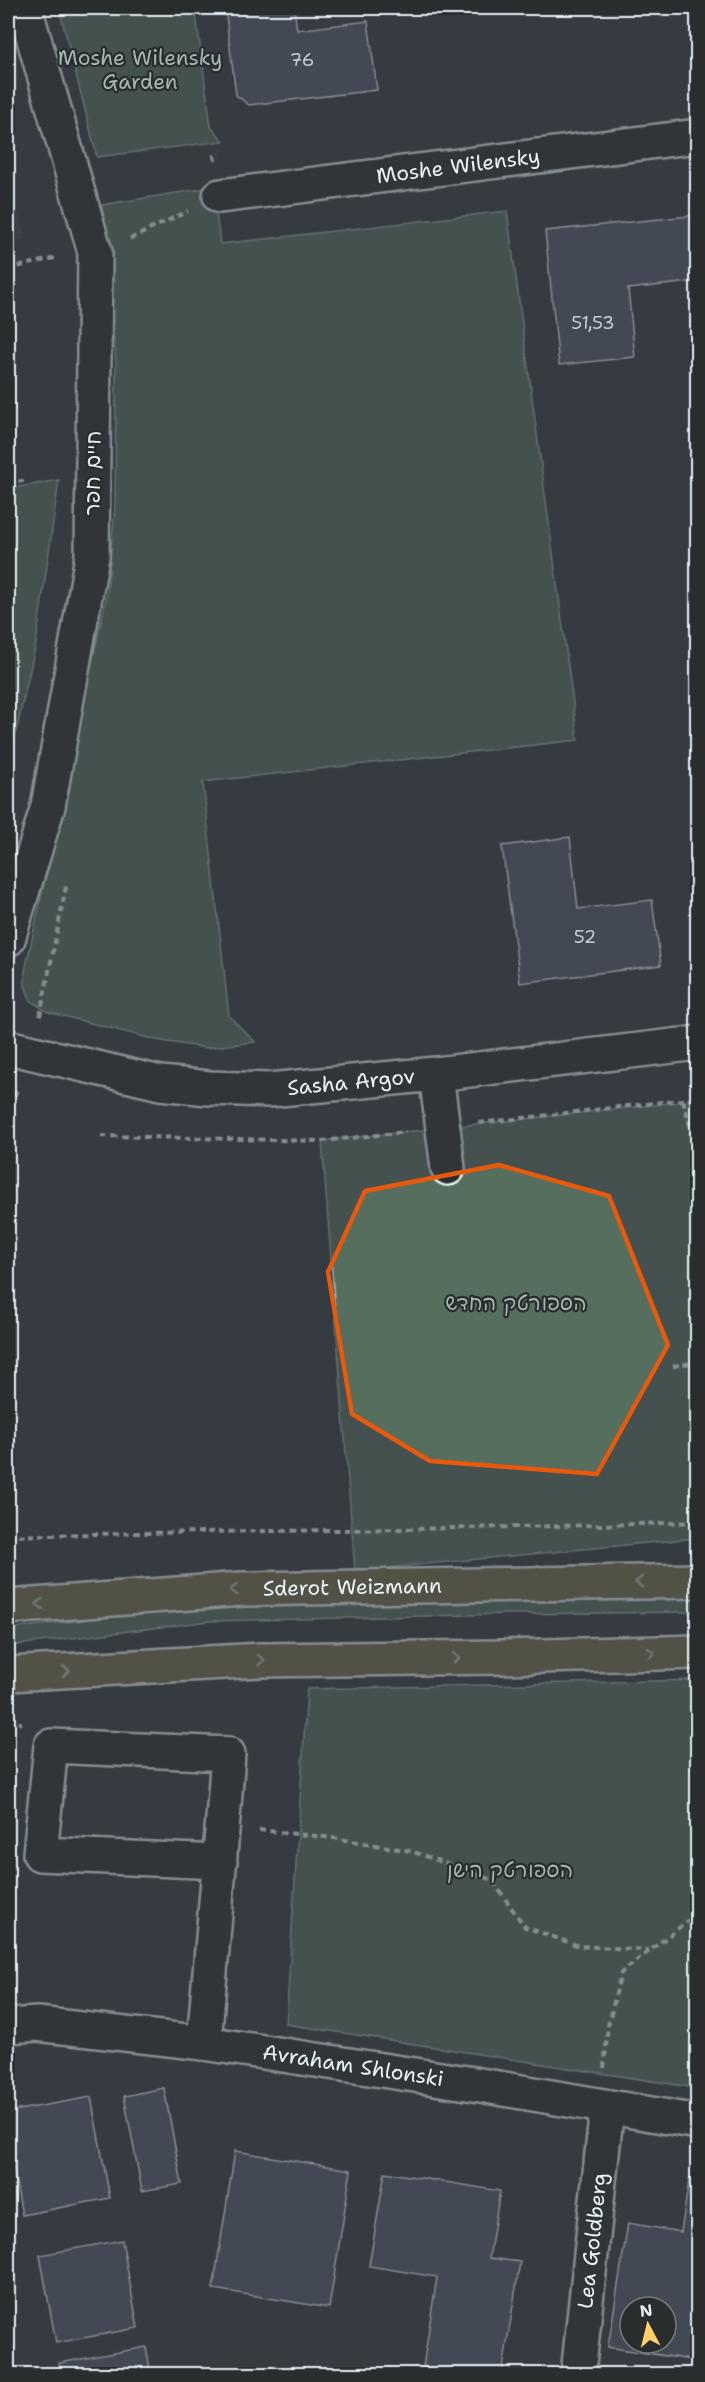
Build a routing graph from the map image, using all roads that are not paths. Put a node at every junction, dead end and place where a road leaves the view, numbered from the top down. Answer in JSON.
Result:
{"nodes":[{"id":1,"x":25,"y":8,"type":"edge"},
{"id":2,"x":698,"y":136,"type":"edge"},
{"id":3,"x":220,"y":196,"type":"road end"},
{"id":4,"x":8,"y":939,"type":"edge"},
{"id":5,"x":698,"y":1043,"type":"edge"},
{"id":6,"x":8,"y":1047,"type":"edge"},
{"id":7,"x":436,"y":1074,"type":"junction"},
{"id":8,"x":448,"y":1168,"type":"dead end"},
{"id":9,"x":698,"y":1581,"type":"edge"},
{"id":10,"x":8,"y":1607,"type":"edge"},
{"id":11,"x":698,"y":1652,"type":"edge"},
{"id":12,"x":8,"y":1674,"type":"edge"},
{"id":13,"x":219,"y":1862,"type":"junction"},
{"id":14,"x":8,"y":2026,"type":"edge"},
{"id":15,"x":204,"y":2043,"type":"junction"},
{"id":16,"x":607,"y":2108,"type":"junction"},
{"id":17,"x":698,"y":2122,"type":"edge"},
{"id":18,"x":578,"y":2374,"type":"edge"}],
"edges":[{"from":1,"to":4,"type":"street","name":"חיים חפר"},
{"from":2,"to":3,"type":"street","name":"Moshe Wilensky"},
{"from":5,"to":7,"type":"street","name":"Sasha Argov"},
{"from":6,"to":7,"type":"street","name":"Sasha Argov"},
{"from":7,"to":8,"type":"street"},
{"from":9,"to":10,"type":"main road","name":"Sderot Weizmann","one_way":true},
{"from":12,"to":11,"type":"main road","one_way":true},
{"from":13,"to":13,"type":"street"},
{"from":13,"to":15,"type":"street"},
{"from":14,"to":15,"type":"street","name":"Avraham Shlonski"},
{"from":15,"to":16,"type":"street","name":"Avraham Shlonski"},
{"from":16,"to":17,"type":"street","name":"Avraham Shlonski"},
{"from":16,"to":18,"type":"street","name":"Lea Goldberg"}]}
